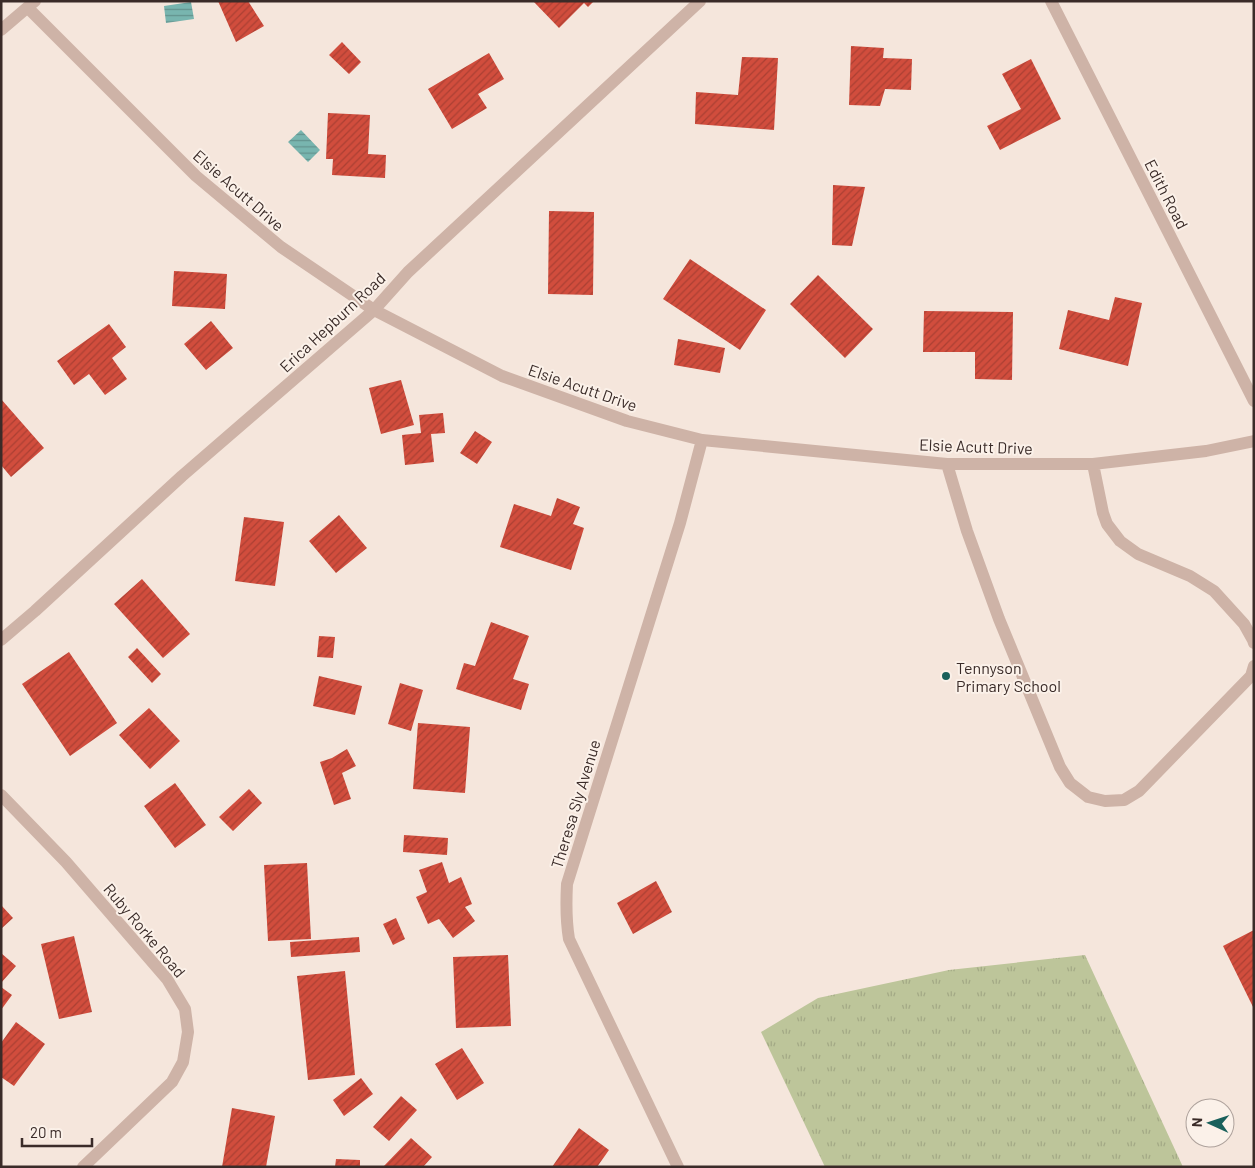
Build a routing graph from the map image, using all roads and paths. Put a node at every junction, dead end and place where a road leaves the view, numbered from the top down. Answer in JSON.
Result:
{"nodes":[{"id":1,"x":700,"y":1,"type":"edge"},
{"id":2,"x":1051,"y":1,"type":"edge"},
{"id":3,"x":32,"y":4,"type":"edge"},
{"id":4,"x":1,"y":30,"type":"edge"},
{"id":5,"x":374,"y":310,"type":"junction"},
{"id":6,"x":1254,"y":401,"type":"edge"},
{"id":7,"x":702,"y":440,"type":"junction"},
{"id":8,"x":1254,"y":441,"type":"edge"},
{"id":9,"x":947,"y":464,"type":"junction"},
{"id":10,"x":1093,"y":464,"type":"junction"},
{"id":11,"x":1,"y":640,"type":"edge"},
{"id":12,"x":1254,"y":643,"type":"edge"},
{"id":13,"x":1254,"y":666,"type":"edge"},
{"id":14,"x":1,"y":795,"type":"edge"},
{"id":15,"x":83,"y":1167,"type":"edge"},
{"id":16,"x":678,"y":1167,"type":"edge"}],
"edges":[{"from":1,"to":5,"type":"street","name":"Erica Hepburn Road"},
{"from":2,"to":6,"type":"street","name":"Edith Road"},
{"from":3,"to":4,"type":"street"},
{"from":3,"to":5,"type":"street","name":"Elsie Acutt Drive"},
{"from":5,"to":7,"type":"street","name":"Elsie Acutt Drive"},
{"from":5,"to":11,"type":"street","name":"Erica Hepburn Road"},
{"from":7,"to":9,"type":"street","name":"Elsie Acutt Drive"},
{"from":7,"to":16,"type":"street","name":"Theresa Sly Avenue"},
{"from":8,"to":10,"type":"street","name":"Elsie Acutt Drive"},
{"from":9,"to":10,"type":"street","name":"Elsie Acutt Drive"},
{"from":9,"to":13,"type":"street"},
{"from":10,"to":12,"type":"street"},
{"from":14,"to":15,"type":"street","name":"Ruby Rorke Road"}]}
